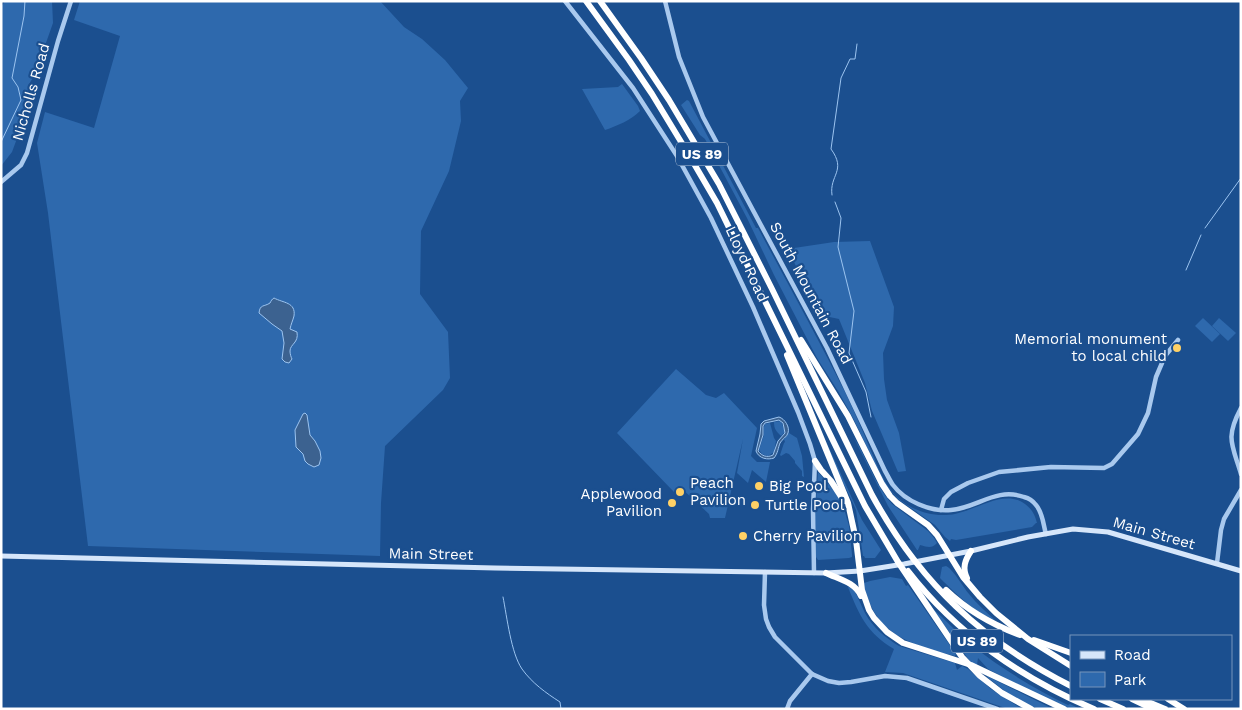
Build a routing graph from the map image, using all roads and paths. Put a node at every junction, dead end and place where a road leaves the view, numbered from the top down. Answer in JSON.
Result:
{"nodes":[{"id":1,"x":71,"y":1,"type":"edge"},
{"id":2,"x":565,"y":1,"type":"edge"},
{"id":3,"x":586,"y":1,"type":"edge"},
{"id":4,"x":600,"y":1,"type":"edge"},
{"id":5,"x":665,"y":1,"type":"edge"},
{"id":6,"x":1,"y":182,"type":"edge"},
{"id":7,"x":772,"y":289,"type":"junction"},
{"id":8,"x":767,"y":306,"type":"junction"},
{"id":9,"x":1178,"y":340,"type":"dead end"},
{"id":10,"x":1241,"y":408,"type":"edge"},
{"id":11,"x":815,"y":461,"type":"junction"},
{"id":12,"x":1241,"y":474,"type":"edge"},
{"id":13,"x":1241,"y":490,"type":"edge"},
{"id":14,"x":849,"y":508,"type":"junction"},
{"id":15,"x":942,"y":510,"type":"junction"},
{"id":16,"x":1046,"y":534,"type":"junction"},
{"id":17,"x":886,"y":542,"type":"junction"},
{"id":18,"x":902,"y":542,"type":"junction"},
{"id":19,"x":971,"y":551,"type":"junction"},
{"id":20,"x":950,"y":554,"type":"junction"},
{"id":21,"x":1,"y":556,"type":"edge"},
{"id":22,"x":1217,"y":564,"type":"junction"},
{"id":23,"x":860,"y":571,"type":"junction"},
{"id":24,"x":1241,"y":571,"type":"edge"},
{"id":25,"x":765,"y":572,"type":"junction"},
{"id":26,"x":814,"y":573,"type":"junction"},
{"id":27,"x":826,"y":573,"type":"junction"},
{"id":28,"x":971,"y":586,"type":"junction"},
{"id":29,"x":867,"y":607,"type":"junction"},
{"id":30,"x":1070,"y":653,"type":"edge"},
{"id":31,"x":1070,"y":666,"type":"edge"},
{"id":32,"x":812,"y":674,"type":"junction"},
{"id":33,"x":1070,"y":685,"type":"edge"},
{"id":34,"x":1070,"y":698,"type":"edge"},
{"id":35,"x":1074,"y":700,"type":"edge"},
{"id":36,"x":1102,"y":700,"type":"edge"},
{"id":37,"x":1134,"y":700,"type":"edge"},
{"id":38,"x":1143,"y":700,"type":"edge"},
{"id":39,"x":1170,"y":700,"type":"edge"},
{"id":40,"x":787,"y":709,"type":"edge"},
{"id":41,"x":997,"y":709,"type":"edge"},
{"id":42,"x":1031,"y":709,"type":"edge"},
{"id":43,"x":1064,"y":709,"type":"edge"},
{"id":44,"x":1094,"y":709,"type":"edge"},
{"id":45,"x":1123,"y":709,"type":"edge"},
{"id":46,"x":1152,"y":709,"type":"edge"},
{"id":47,"x":1165,"y":709,"type":"edge"},
{"id":48,"x":1184,"y":709,"type":"edge"}],
"edges":[{"from":1,"to":6,"type":"street","name":"Nicholls Road"},
{"from":2,"to":11,"type":"street","name":"Lloyd Road"},
{"from":3,"to":8,"type":"highway","number":"US 89"},
{"from":4,"to":7,"type":"highway","number":"US 89"},
{"from":5,"to":15,"type":"street","name":"South Mountain Road"},
{"from":7,"to":18,"type":"highway","number":"US 89"},
{"from":7,"to":20,"type":"highway"},
{"from":8,"to":14,"type":"highway"},
{"from":8,"to":17,"type":"highway","number":"US 89"},
{"from":9,"to":15,"type":"street"},
{"from":10,"to":12,"type":"street"},
{"from":11,"to":14,"type":"highway"},
{"from":11,"to":26,"type":"street","name":"Lloyd Road"},
{"from":13,"to":22,"type":"street"},
{"from":14,"to":23,"type":"highway"},
{"from":15,"to":16,"type":"street","name":"South Mountain Road"},
{"from":16,"to":19,"type":"main road"},
{"from":16,"to":22,"type":"main road","name":"Main Street"},
{"from":17,"to":34,"type":"highway","number":"US 89"},
{"from":17,"to":42,"type":"highway"},
{"from":18,"to":30,"type":"highway"},
{"from":18,"to":33,"type":"highway","number":"US 89"},
{"from":19,"to":20,"type":"main road"},
{"from":19,"to":28,"type":"highway"},
{"from":20,"to":23,"type":"main road","name":"Main Street"},
{"from":20,"to":28,"type":"highway"},
{"from":21,"to":25,"type":"main road","name":"Main Street"},
{"from":22,"to":24,"type":"main road","name":"Main Street"},
{"from":23,"to":27,"type":"main road","name":"Main Street"},
{"from":23,"to":29,"type":"highway"},
{"from":25,"to":26,"type":"main road","name":"Main Street"},
{"from":25,"to":32,"type":"street"},
{"from":26,"to":27,"type":"main road","name":"Main Street"},
{"from":27,"to":29,"type":"highway"},
{"from":28,"to":31,"type":"highway"},
{"from":29,"to":43,"type":"highway"},
{"from":32,"to":40,"type":"street"},
{"from":32,"to":41,"type":"street"},
{"from":35,"to":44,"type":"highway","number":"US 89"},
{"from":36,"to":45,"type":"highway"},
{"from":37,"to":46,"type":"highway"},
{"from":38,"to":47,"type":"highway"},
{"from":39,"to":48,"type":"highway"}]}
